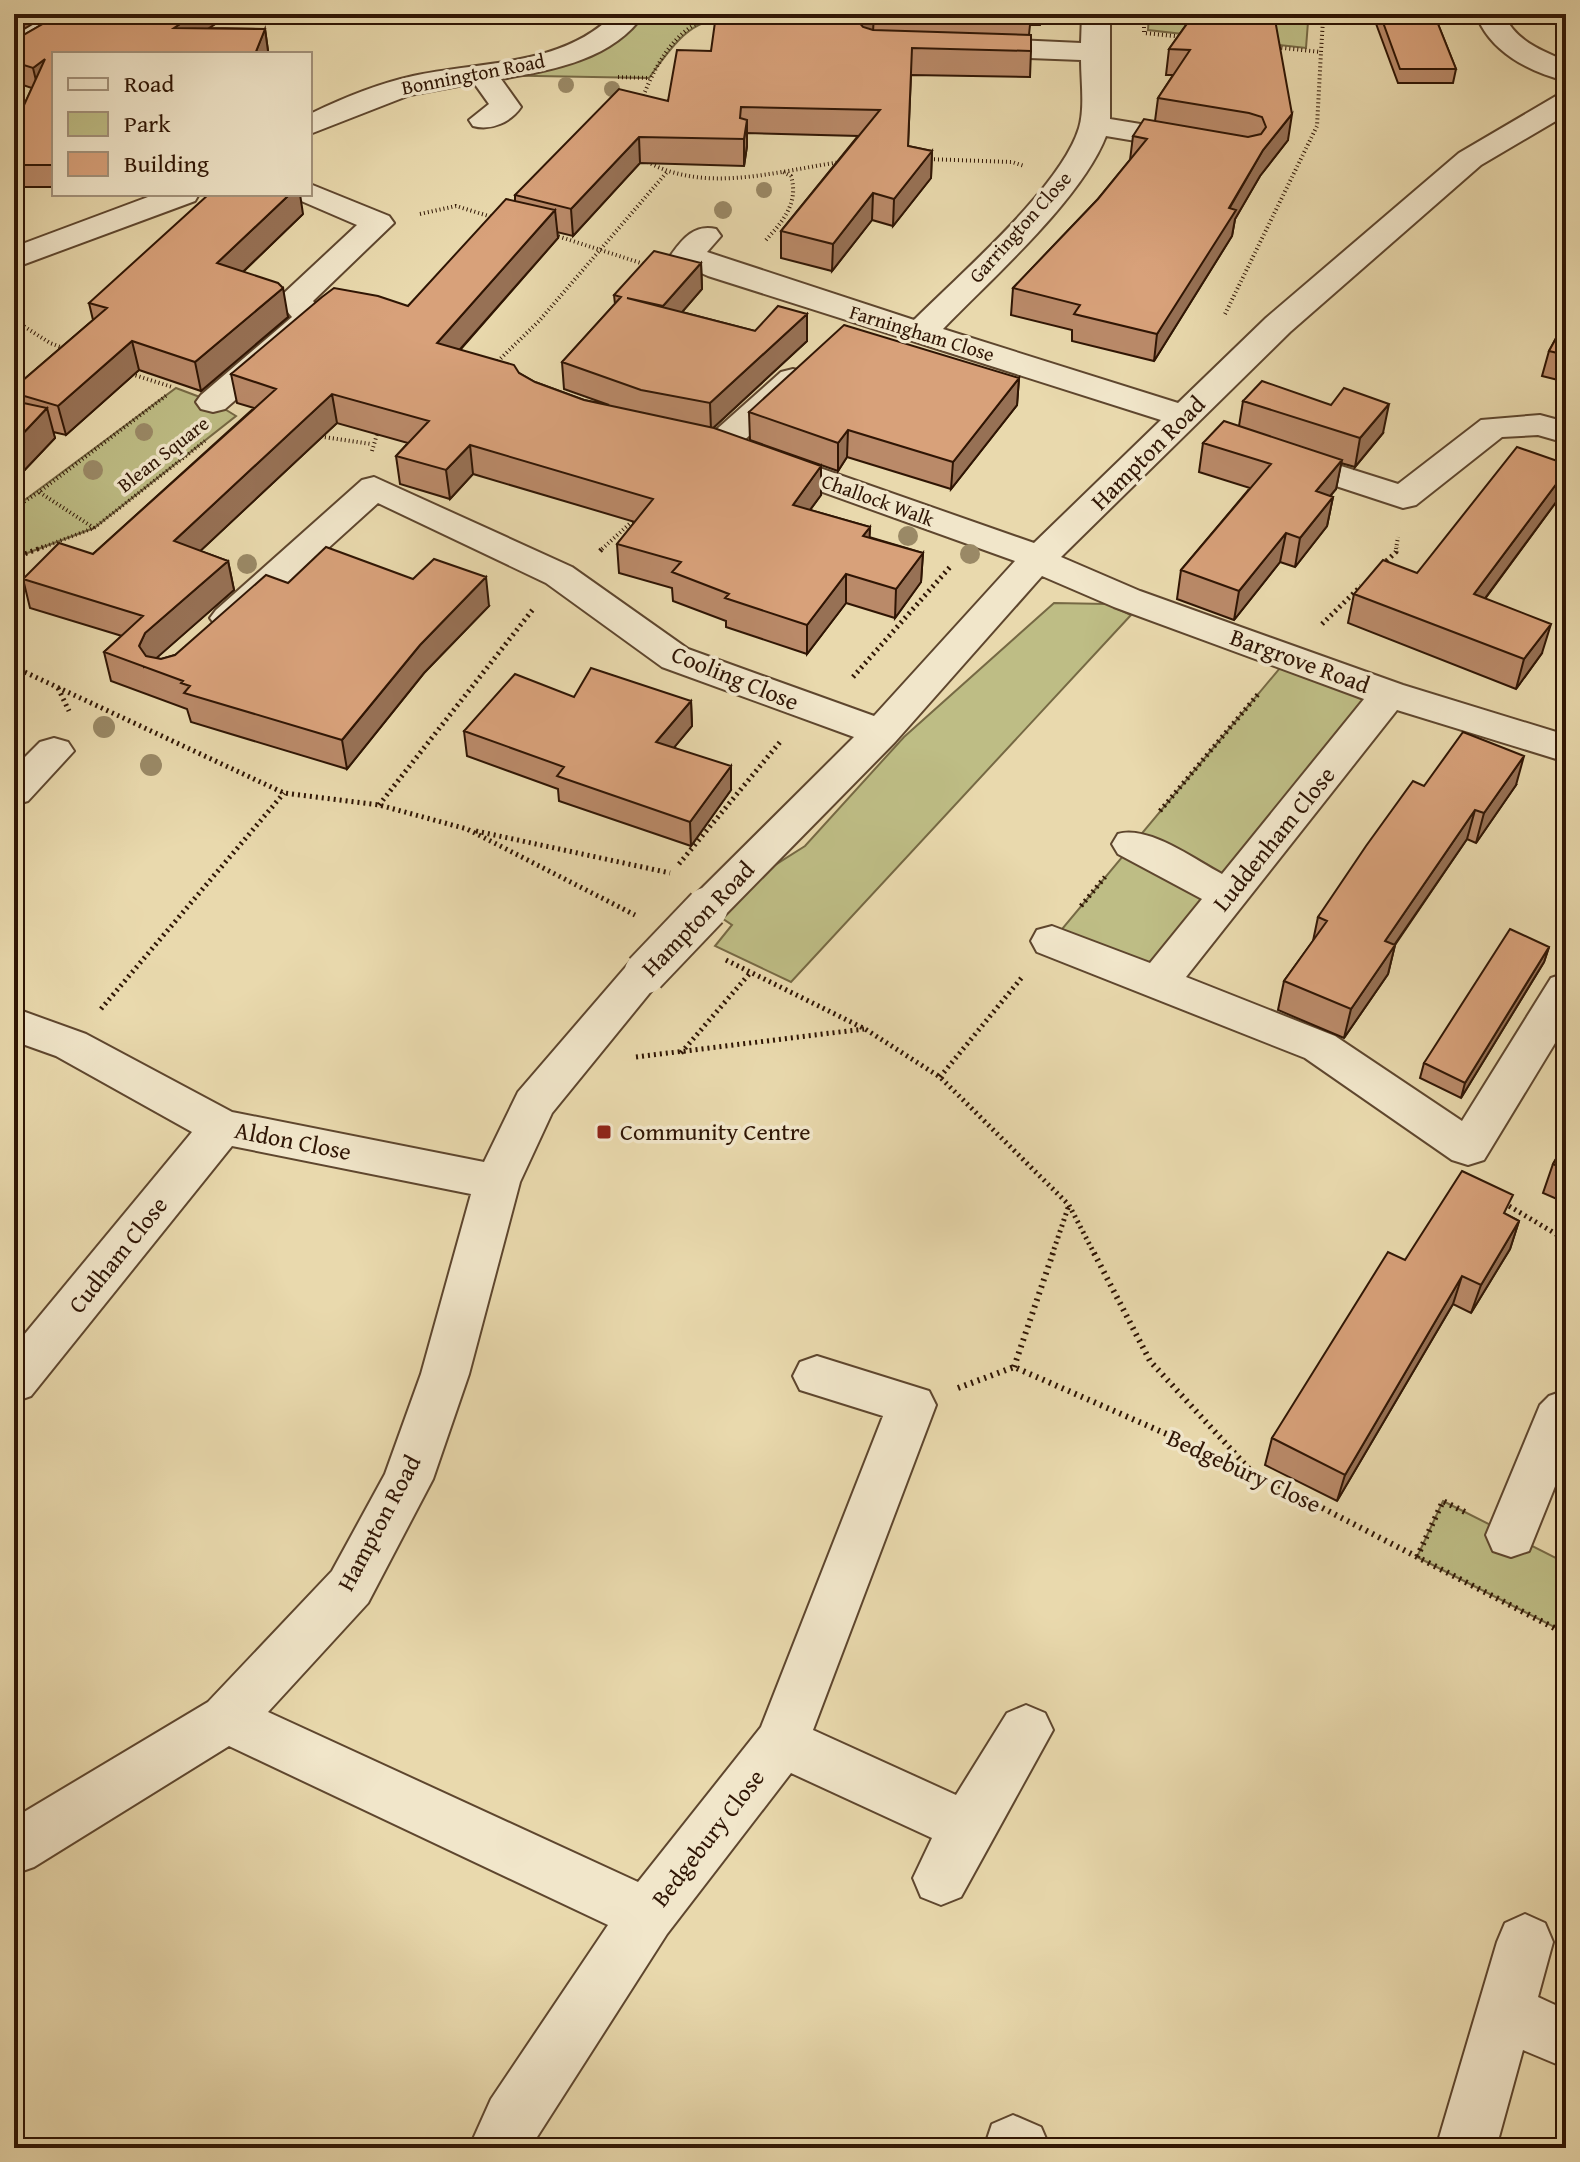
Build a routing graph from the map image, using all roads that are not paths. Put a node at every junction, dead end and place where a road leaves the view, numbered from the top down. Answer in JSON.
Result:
{"nodes":[{"id":1,"x":630,"y":14,"type":"edge"},
{"id":2,"x":1096,"y":14,"type":"edge"},
{"id":3,"x":1490,"y":14,"type":"edge"},
{"id":4,"x":14,"y":21,"type":"edge"},
{"id":5,"x":937,"y":46,"type":"edge"},
{"id":6,"x":14,"y":50,"type":"edge"},
{"id":7,"x":1097,"y":52,"type":"junction"},
{"id":8,"x":1566,"y":72,"type":"edge"},
{"id":9,"x":483,"y":75,"type":"junction"},
{"id":10,"x":1566,"y":102,"type":"edge"},
{"id":11,"x":484,"y":120,"type":"dead end"},
{"id":12,"x":312,"y":124,"type":"edge"},
{"id":13,"x":1095,"y":125,"type":"junction"},
{"id":14,"x":1230,"y":148,"type":"edge"},
{"id":15,"x":312,"y":194,"type":"edge"},
{"id":16,"x":179,"y":196,"type":"edge"},
{"id":17,"x":705,"y":236,"type":"dead end"},
{"id":18,"x":14,"y":258,"type":"edge"},
{"id":19,"x":921,"y":332,"type":"junction"},
{"id":20,"x":839,"y":335,"type":"junction"},
{"id":21,"x":213,"y":402,"type":"road end"},
{"id":22,"x":1184,"y":416,"type":"junction"},
{"id":23,"x":1566,"y":433,"type":"edge"},
{"id":24,"x":1247,"y":446,"type":"edge"},
{"id":25,"x":1040,"y":560,"type":"junction"},
{"id":26,"x":202,"y":642,"type":"edge"},
{"id":27,"x":1389,"y":694,"type":"junction"},
{"id":28,"x":881,"y":733,"type":"junction"},
{"id":29,"x":1566,"y":749,"type":"edge"},
{"id":30,"x":54,"y":751,"type":"dead end"},
{"id":31,"x":14,"y":791,"type":"edge"},
{"id":32,"x":1132,"y":844,"type":"dead end"},
{"id":33,"x":1229,"y":896,"type":"junction"},
{"id":34,"x":1052,"y":941,"type":"dead end"},
{"id":35,"x":1158,"y":983,"type":"junction"},
{"id":36,"x":1566,"y":989,"type":"edge"},
{"id":37,"x":14,"y":1024,"type":"edge"},
{"id":38,"x":222,"y":1127,"type":"junction"},
{"id":39,"x":497,"y":1182,"type":"junction"},
{"id":40,"x":817,"y":1376,"type":"dead end"},
{"id":41,"x":14,"y":1382,"type":"edge"},
{"id":42,"x":1566,"y":1410,"type":"edge"},
{"id":43,"x":1511,"y":1535,"type":"dead end"},
{"id":44,"x":227,"y":1719,"type":"junction"},
{"id":45,"x":1026,"y":1730,"type":"dead end"},
{"id":46,"x":782,"y":1742,"type":"junction"},
{"id":47,"x":967,"y":1827,"type":"junction"},
{"id":48,"x":14,"y":1848,"type":"edge"},
{"id":49,"x":941,"y":1878,"type":"dead end"},
{"id":50,"x":647,"y":1915,"type":"junction"},
{"id":51,"x":1525,"y":1942,"type":"dead end"},
{"id":52,"x":1507,"y":2013,"type":"junction"},
{"id":53,"x":1566,"y":2039,"type":"edge"},
{"id":54,"x":499,"y":2148,"type":"edge"},
{"id":55,"x":1466,"y":2148,"type":"edge"}],
"edges":[{"from":1,"to":9,"type":"street","name":"Bonnington Road"},
{"from":2,"to":7,"type":"street","name":"Garrington Close"},
{"from":3,"to":8,"type":"street"},
{"from":4,"to":6,"type":"street"},
{"from":5,"to":7,"type":"street"},
{"from":7,"to":13,"type":"street","name":"Garrington Close"},
{"from":9,"to":11,"type":"street"},
{"from":9,"to":12,"type":"street","name":"Bonnington Road"},
{"from":10,"to":22,"type":"street","name":"Hampton Road"},
{"from":13,"to":14,"type":"street"},
{"from":13,"to":19,"type":"street","name":"Garrington Close"},
{"from":15,"to":21,"type":"street"},
{"from":16,"to":18,"type":"street"},
{"from":17,"to":20,"type":"street","name":"Farningham Close"},
{"from":19,"to":20,"type":"street","name":"Farningham Close"},
{"from":19,"to":22,"type":"street","name":"Farningham Close"},
{"from":20,"to":25,"type":"street","name":"Challock Walk"},
{"from":22,"to":25,"type":"street","name":"Hampton Road"},
{"from":23,"to":24,"type":"street"},
{"from":25,"to":27,"type":"street","name":"Bargrove Road"},
{"from":25,"to":28,"type":"street","name":"Hampton Road"},
{"from":26,"to":28,"type":"street","name":"Cooling Close"},
{"from":27,"to":29,"type":"street","name":"Bargrove Road"},
{"from":27,"to":33,"type":"street","name":"Luddenham Close"},
{"from":28,"to":39,"type":"street","name":"Hampton Road","bridge":true},
{"from":30,"to":31,"type":"street"},
{"from":32,"to":33,"type":"street"},
{"from":33,"to":35,"type":"street","name":"Luddenham Close"},
{"from":34,"to":35,"type":"street"},
{"from":35,"to":36,"type":"street"},
{"from":37,"to":38,"type":"street","name":"Aldon Close"},
{"from":38,"to":39,"type":"street","name":"Aldon Close"},
{"from":38,"to":41,"type":"street","name":"Cudham Close"},
{"from":39,"to":44,"type":"street","name":"Hampton Road"},
{"from":40,"to":46,"type":"street","name":"Bedgebury Close"},
{"from":42,"to":43,"type":"street"},
{"from":44,"to":48,"type":"street","name":"Hampton Road"},
{"from":44,"to":50,"type":"street","name":"Bedgebury Close"},
{"from":45,"to":47,"type":"street"},
{"from":46,"to":47,"type":"street"},
{"from":46,"to":50,"type":"street","name":"Bedgebury Close"},
{"from":47,"to":49,"type":"street"},
{"from":50,"to":54,"type":"street","name":"Bedgebury Close"},
{"from":51,"to":52,"type":"street"},
{"from":52,"to":53,"type":"street"},
{"from":52,"to":55,"type":"street"}]}
